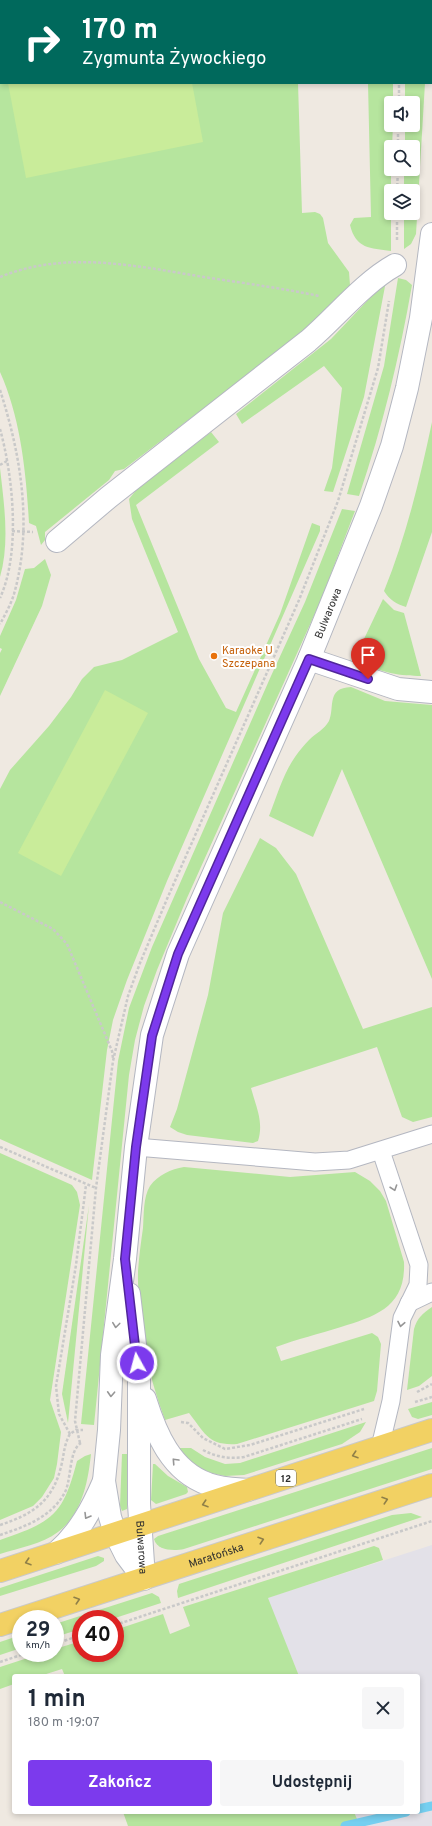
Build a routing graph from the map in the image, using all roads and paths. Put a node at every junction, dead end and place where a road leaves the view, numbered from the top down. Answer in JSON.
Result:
{"nodes":[{"id":1,"x":399,"y":84,"type":"edge"},
{"id":2,"x":399,"y":96,"type":"edge"},
{"id":3,"x":432,"y":235,"type":"edge"},
{"id":4,"x":395,"y":266,"type":"dead end"},
{"id":5,"x":0,"y":277,"type":"edge"},
{"id":6,"x":350,"y":303,"type":"junction"},
{"id":7,"x":0,"y":390,"type":"edge"},
{"id":8,"x":0,"y":429,"type":"edge"},
{"id":9,"x":7,"y":461,"type":"junction"},
{"id":10,"x":0,"y":465,"type":"edge"},
{"id":11,"x":57,"y":541,"type":"dead end"},
{"id":12,"x":0,"y":598,"type":"edge"},
{"id":13,"x":0,"y":624,"type":"edge"},
{"id":14,"x":309,"y":659,"type":"junction"},
{"id":15,"x":432,"y":692,"type":"edge"},
{"id":16,"x":0,"y":902,"type":"edge"},
{"id":17,"x":113,"y":1061,"type":"dead end"},
{"id":18,"x":432,"y":1134,"type":"edge"},
{"id":19,"x":0,"y":1147,"type":"edge"},
{"id":20,"x":136,"y":1147,"type":"junction"},
{"id":21,"x":381,"y":1151,"type":"junction"},
{"id":22,"x":86,"y":1185,"type":"junction"},
{"id":23,"x":96,"y":1188,"type":"dead end"},
{"id":24,"x":125,"y":1259,"type":"junction"},
{"id":25,"x":432,"y":1292,"type":"edge"},
{"id":26,"x":409,"y":1303,"type":"junction"},
{"id":27,"x":139,"y":1379,"type":"junction"},
{"id":28,"x":432,"y":1384,"type":"edge"},
{"id":29,"x":391,"y":1401,"type":"junction"},
{"id":30,"x":155,"y":1428,"type":"junction"},
{"id":31,"x":109,"y":1430,"type":"junction"},
{"id":32,"x":432,"y":1430,"type":"edge"},
{"id":33,"x":70,"y":1434,"type":"junction"},
{"id":34,"x":380,"y":1447,"type":"junction"},
{"id":35,"x":104,"y":1481,"type":"junction"},
{"id":36,"x":432,"y":1485,"type":"edge"},
{"id":37,"x":248,"y":1490,"type":"junction"},
{"id":38,"x":432,"y":1521,"type":"edge"},
{"id":39,"x":0,"y":1525,"type":"edge"},
{"id":40,"x":140,"y":1526,"type":"junction"},
{"id":41,"x":115,"y":1533,"type":"junction"},
{"id":42,"x":56,"y":1553,"type":"junction"},
{"id":43,"x":0,"y":1571,"type":"edge"},
{"id":44,"x":144,"y":1579,"type":"junction"},
{"id":45,"x":124,"y":1621,"type":"edge"},
{"id":46,"x":0,"y":1625,"type":"edge"},
{"id":47,"x":12,"y":1658,"type":"edge"},
{"id":48,"x":0,"y":1662,"type":"edge"}],
"edges":[{"from":1,"to":2,"type":"path"},
{"from":3,"to":14,"type":"street","name":"Bulwarowa"},
{"from":4,"to":6,"type":"street"},
{"from":5,"to":6,"type":"path"},
{"from":6,"to":11,"type":"street"},
{"from":7,"to":13,"type":"path"},
{"from":8,"to":9,"type":"path"},
{"from":9,"to":10,"type":"path"},
{"from":9,"to":12,"type":"path"},
{"from":14,"to":15,"type":"street"},
{"from":14,"to":20,"type":"street","name":"Bulwarowa"},
{"from":16,"to":17,"type":"path"},
{"from":18,"to":21,"type":"lane"},
{"from":19,"to":22,"type":"path"},
{"from":20,"to":21,"type":"lane"},
{"from":20,"to":24,"type":"street","name":"Bulwarowa"},
{"from":21,"to":26,"type":"lane","one_way":true},
{"from":22,"to":23,"type":"path"},
{"from":22,"to":33,"type":"path"},
{"from":24,"to":27,"type":"street","name":"Bulwarowa"},
{"from":24,"to":31,"type":"street","name":"Bulwarowa","one_way":true},
{"from":25,"to":26,"type":"lane"},
{"from":26,"to":29,"type":"lane","one_way":true},
{"from":27,"to":30,"type":"street"},
{"from":27,"to":40,"type":"street","name":"Bulwarowa"},
{"from":28,"to":29,"type":"path"},
{"from":29,"to":30,"type":"path"},
{"from":29,"to":34,"type":"lane"},
{"from":37,"to":30,"type":"street","one_way":true},
{"from":31,"to":33,"type":"path"},
{"from":31,"to":35,"type":"street","name":"Bulwarowa"},
{"from":32,"to":34,"type":"main road","number":"12"},
{"from":33,"to":39,"type":"path"},
{"from":34,"to":37,"type":"main road","number":"12","one_way":true},
{"from":35,"to":41,"type":"street","name":"Bulwarowa"},
{"from":35,"to":42,"type":"street","one_way":true},
{"from":44,"to":36,"type":"main road","name":"Maratońska","one_way":true},
{"from":37,"to":40,"type":"main road","number":"12","one_way":true},
{"from":38,"to":45,"type":"path"},
{"from":40,"to":41,"type":"main road","number":"12"},
{"from":40,"to":44,"type":"street","name":"Bulwarowa"},
{"from":41,"to":42,"type":"main road","number":"12"},
{"from":41,"to":44,"type":"street","name":"Bulwarowa"},
{"from":42,"to":43,"type":"main road","number":"12","one_way":true},
{"from":46,"to":44,"type":"main road","name":"Maratońska","one_way":true},
{"from":47,"to":48,"type":"path"}]}
